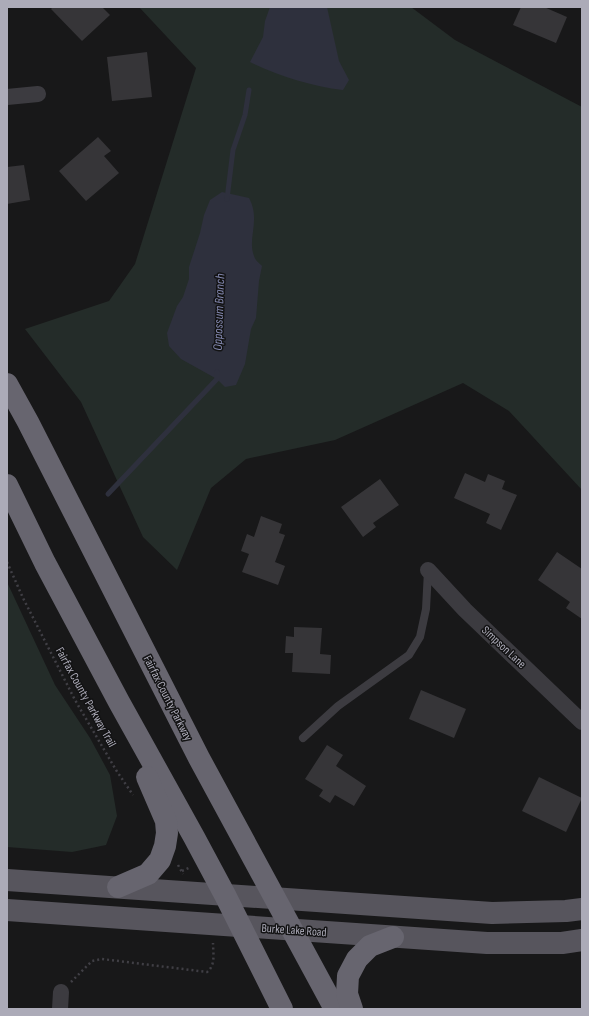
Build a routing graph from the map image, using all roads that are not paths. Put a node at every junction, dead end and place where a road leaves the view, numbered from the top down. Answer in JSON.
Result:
{"nodes":[{"id":1,"x":38,"y":94,"type":"dead end"},
{"id":2,"x":7,"y":96,"type":"edge"},
{"id":3,"x":7,"y":384,"type":"edge"},
{"id":4,"x":7,"y":485,"type":"edge"},
{"id":5,"x":428,"y":570,"type":"joint"},
{"id":6,"x":119,"y":702,"type":"junction"},
{"id":7,"x":582,"y":722,"type":"edge"},
{"id":8,"x":303,"y":738,"type":"dead end"},
{"id":9,"x":7,"y":880,"type":"edge"},
{"id":10,"x":118,"y":887,"type":"junction"},
{"id":11,"x":225,"y":895,"type":"junction"},
{"id":12,"x":274,"y":897,"type":"junction"},
{"id":13,"x":7,"y":910,"type":"edge"},
{"id":14,"x":582,"y":910,"type":"edge"},
{"id":15,"x":241,"y":926,"type":"junction"},
{"id":16,"x":292,"y":930,"type":"junction"},
{"id":17,"x":393,"y":937,"type":"junction"},
{"id":18,"x":582,"y":940,"type":"edge"},
{"id":19,"x":61,"y":992,"type":"road end"},
{"id":20,"x":60,"y":1009,"type":"edge"},
{"id":21,"x":282,"y":1009,"type":"edge"},
{"id":22,"x":335,"y":1009,"type":"edge"},
{"id":23,"x":352,"y":1009,"type":"edge"}],
"edges":[{"from":1,"to":2,"type":"street"},
{"from":3,"to":12,"type":"highway","name":"Fairfax County Parkway"},
{"from":4,"to":6,"type":"highway"},
{"from":5,"to":7,"type":"street","name":"Simpson Lane"},
{"from":5,"to":8,"type":"lane"},
{"from":6,"to":10,"type":"highway"},
{"from":6,"to":11,"type":"highway"},
{"from":9,"to":10,"type":"main road"},
{"from":10,"to":11,"type":"main road"},
{"from":11,"to":12,"type":"main road"},
{"from":11,"to":15,"type":"highway"},
{"from":12,"to":14,"type":"main road"},
{"from":12,"to":16,"type":"highway","name":"Fairfax County Parkway"},
{"from":13,"to":15,"type":"main road","name":"Burke Lake Road"},
{"from":15,"to":16,"type":"main road","name":"Burke Lake Road"},
{"from":15,"to":21,"type":"highway"},
{"from":16,"to":17,"type":"main road","name":"Burke Lake Road"},
{"from":16,"to":22,"type":"highway","name":"Fairfax County Parkway"},
{"from":17,"to":18,"type":"main road","name":"Burke Lake Road"},
{"from":17,"to":23,"type":"highway"},
{"from":19,"to":20,"type":"street"}]}
